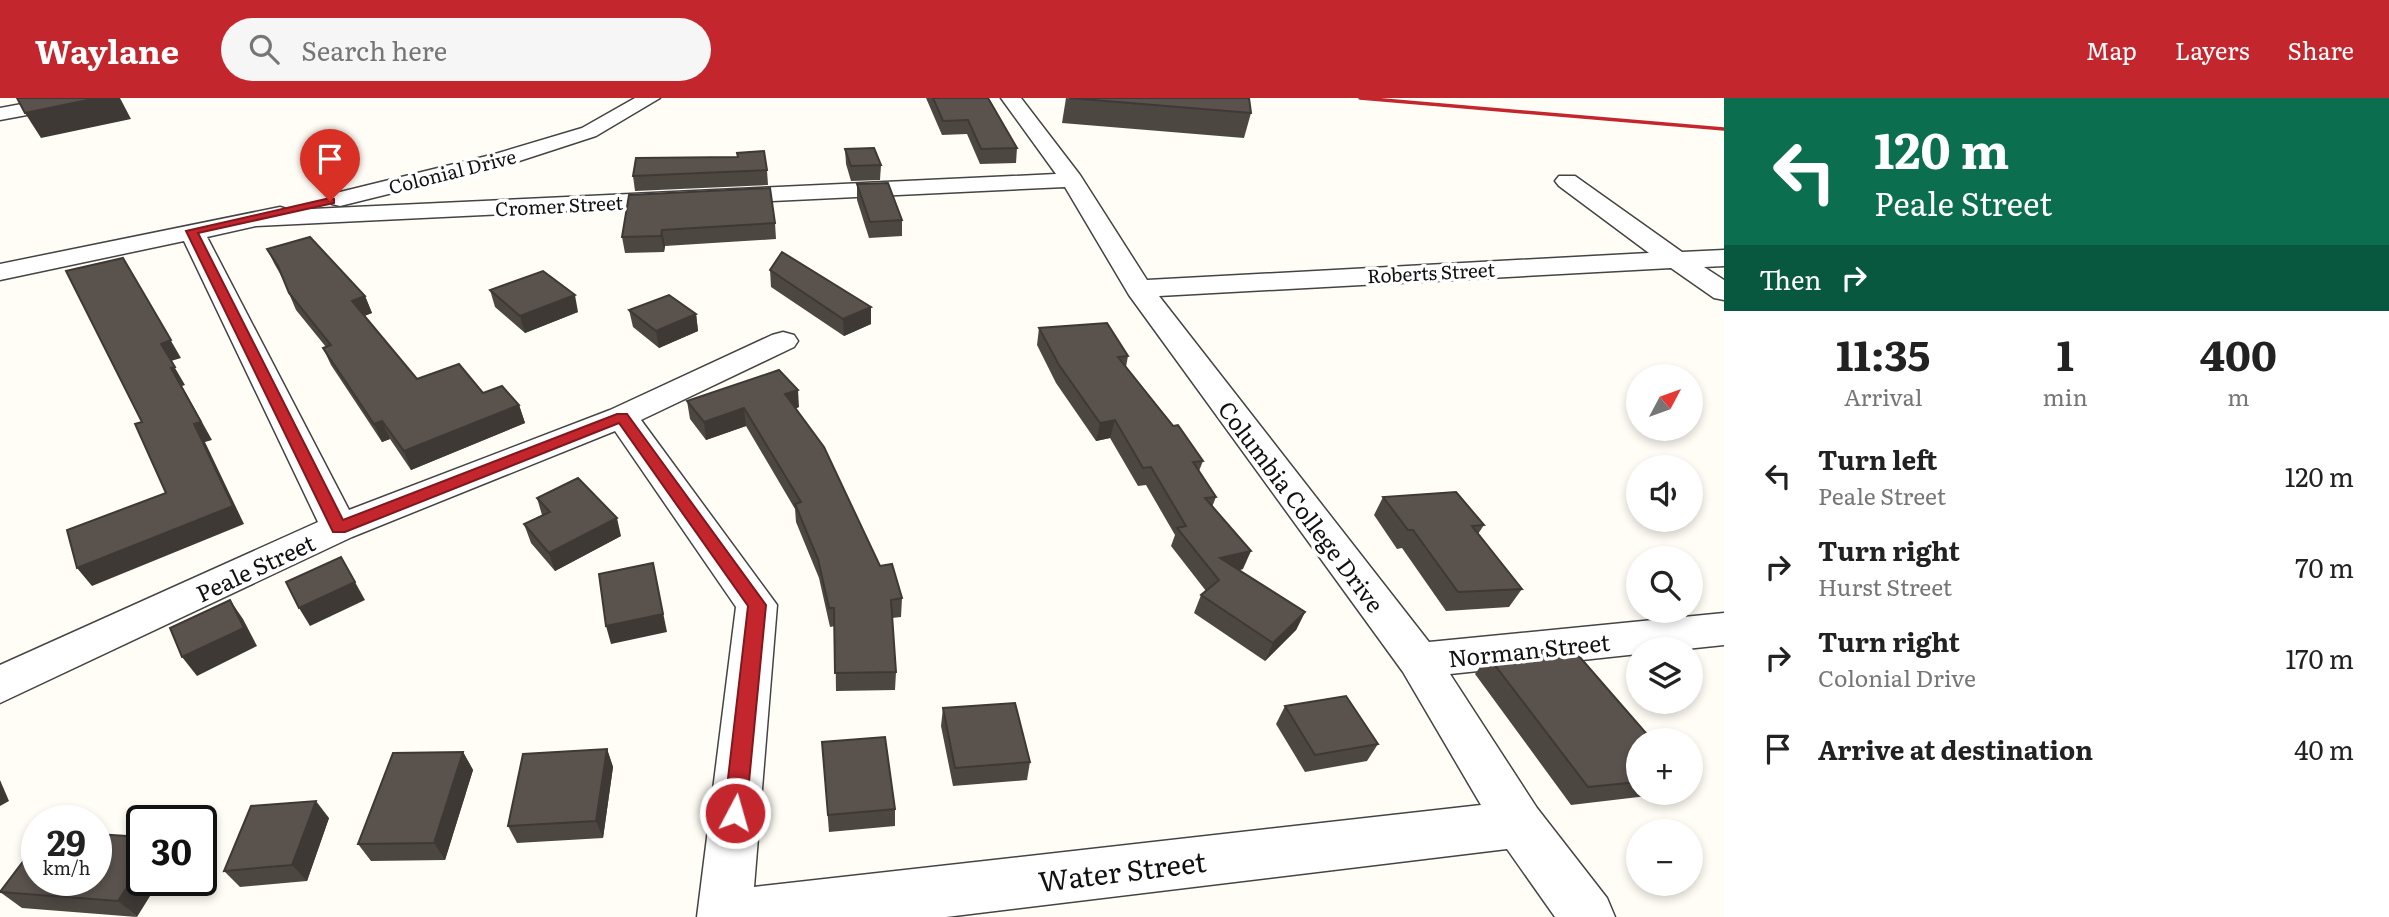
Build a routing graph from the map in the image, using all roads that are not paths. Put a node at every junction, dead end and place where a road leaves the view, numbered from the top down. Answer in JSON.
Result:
{"nodes":[{"id":1,"x":86,"y":98,"type":"edge"},
{"id":2,"x":650,"y":98,"type":"edge"},
{"id":3,"x":1011,"y":98,"type":"edge"},
{"id":4,"x":0,"y":114,"type":"edge"},
{"id":5,"x":1072,"y":180,"type":"junction"},
{"id":6,"x":1567,"y":181,"type":"dead end"},
{"id":7,"x":257,"y":219,"type":"junction"},
{"id":8,"x":192,"y":231,"type":"junction"},
{"id":9,"x":1724,"y":258,"type":"edge"},
{"id":10,"x":1674,"y":259,"type":"junction"},
{"id":11,"x":0,"y":272,"type":"edge"},
{"id":12,"x":1139,"y":289,"type":"junction"},
{"id":13,"x":1724,"y":292,"type":"edge"},
{"id":14,"x":783,"y":341,"type":"dead end"},
{"id":15,"x":622,"y":417,"type":"junction"},
{"id":16,"x":339,"y":528,"type":"junction"},
{"id":17,"x":1724,"y":629,"type":"edge"},
{"id":18,"x":1418,"y":660,"type":"junction"},
{"id":19,"x":0,"y":685,"type":"edge"},
{"id":20,"x":1519,"y":824,"type":"junction"},
{"id":21,"x":725,"y":917,"type":"edge"},
{"id":22,"x":1588,"y":917,"type":"edge"}],
"edges":[{"from":1,"to":4,"type":"street"},
{"from":2,"to":7,"type":"street","name":"Colonial Drive"},
{"from":3,"to":5,"type":"street","name":"Columbia College Drive"},
{"from":5,"to":7,"type":"street","name":"Cromer Street"},
{"from":5,"to":12,"type":"street","name":"Columbia College Drive"},
{"from":6,"to":10,"type":"street"},
{"from":7,"to":8,"type":"street","name":"Colonial Drive"},
{"from":8,"to":11,"type":"street","name":"Colonial Drive"},
{"from":8,"to":16,"type":"street"},
{"from":9,"to":10,"type":"street","name":"Roberts Street"},
{"from":10,"to":12,"type":"street","name":"Roberts Street"},
{"from":10,"to":13,"type":"street"},
{"from":12,"to":18,"type":"street","name":"Columbia College Drive"},
{"from":14,"to":15,"type":"street","name":"Peale Street"},
{"from":15,"to":16,"type":"street","name":"Peale Street"},
{"from":15,"to":21,"type":"street"},
{"from":16,"to":19,"type":"street","name":"Peale Street"},
{"from":17,"to":18,"type":"street","name":"Norman Street"},
{"from":18,"to":20,"type":"street","name":"Columbia College Drive"},
{"from":20,"to":21,"type":"street","name":"Water Street"},
{"from":20,"to":22,"type":"street","name":"Columbia College Drive"}]}
